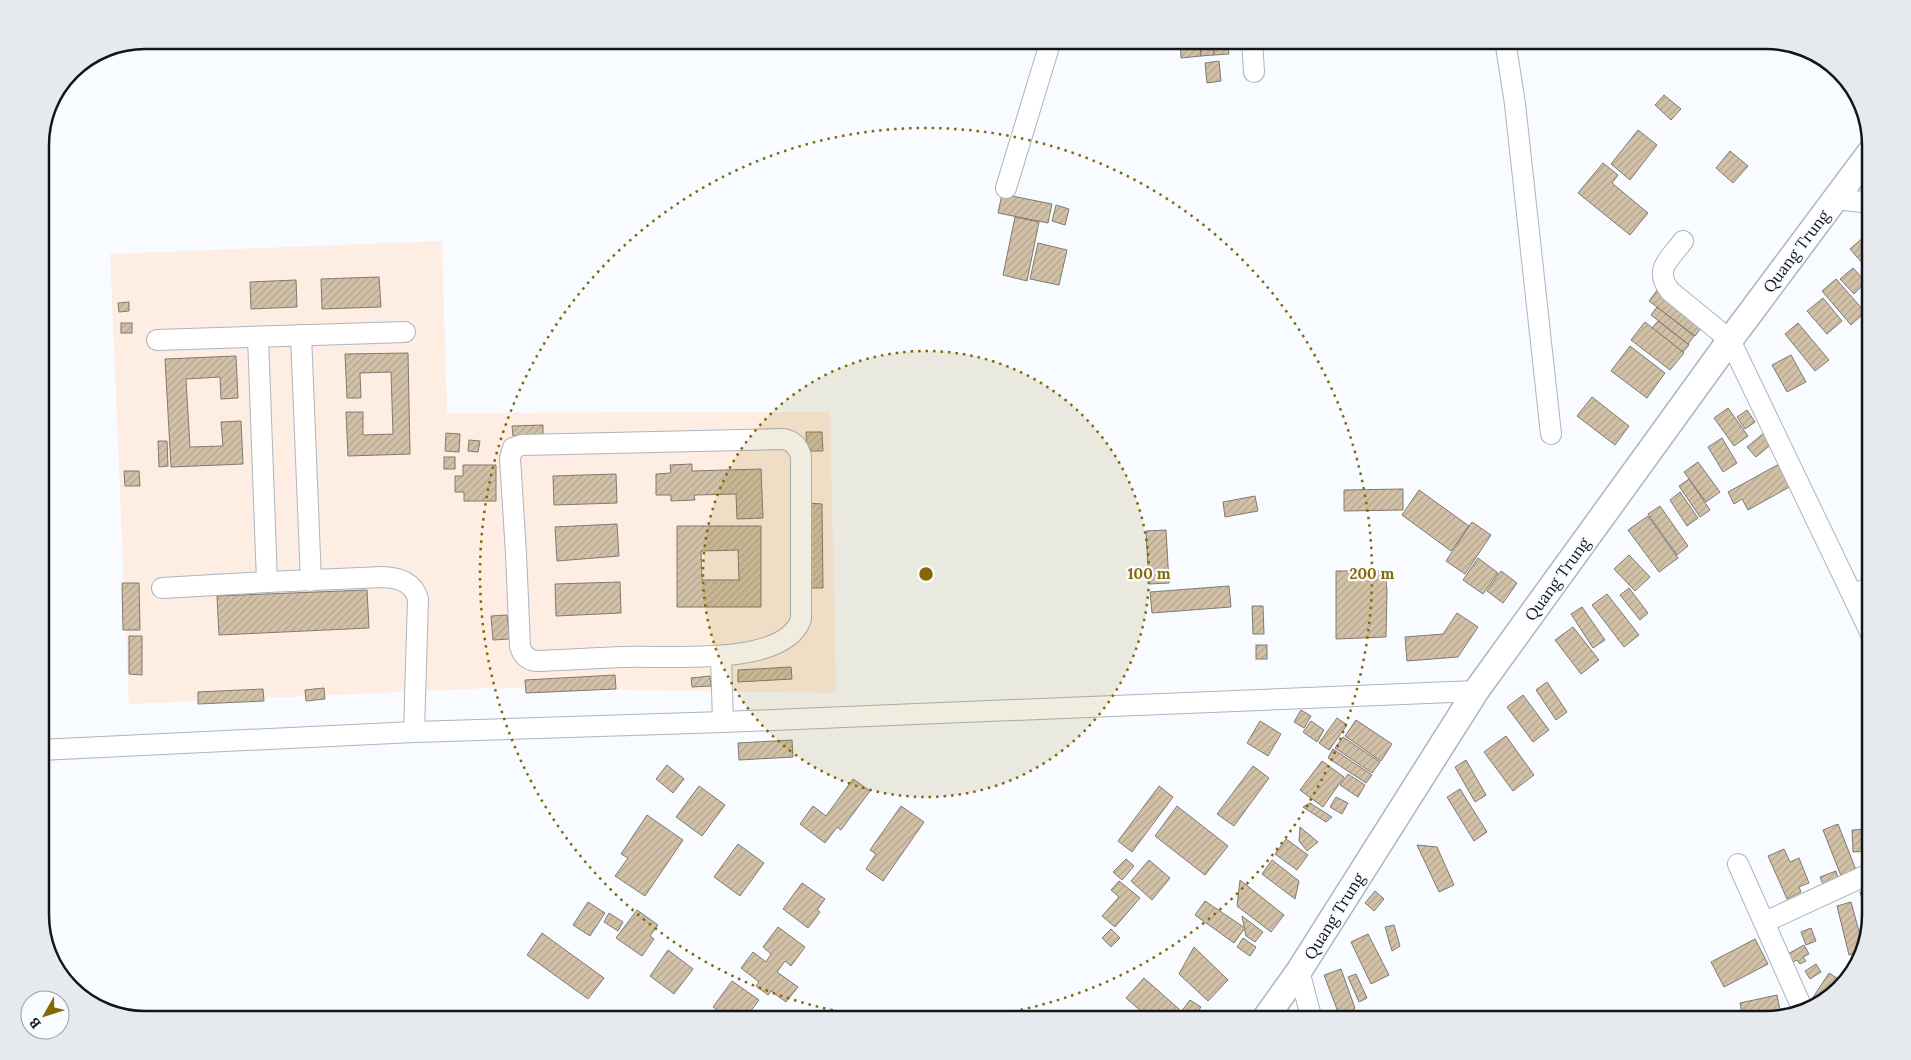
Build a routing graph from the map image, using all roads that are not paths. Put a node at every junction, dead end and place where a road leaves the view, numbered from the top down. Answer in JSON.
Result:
{"nodes":[{"id":1,"x":1048,"y":49,"type":"edge"},
{"id":2,"x":1253,"y":49,"type":"edge"},
{"id":3,"x":1506,"y":49,"type":"edge"},
{"id":4,"x":1254,"y":72,"type":"dead end"},
{"id":5,"x":1862,"y":163,"type":"edge"},
{"id":6,"x":1006,"y":188,"type":"dead end"},
{"id":7,"x":1835,"y":199,"type":"junction"},
{"id":8,"x":1862,"y":202,"type":"edge"},
{"id":9,"x":1683,"y":241,"type":"dead end"},
{"id":10,"x":404,"y":332,"type":"dead end"},
{"id":11,"x":301,"y":334,"type":"junction"},
{"id":12,"x":258,"y":337,"type":"junction"},
{"id":13,"x":157,"y":340,"type":"dead end"},
{"id":14,"x":1730,"y":340,"type":"junction"},
{"id":15,"x":1551,"y":434,"type":"dead end"},
{"id":16,"x":311,"y":581,"type":"junction"},
{"id":17,"x":268,"y":582,"type":"junction"},
{"id":18,"x":162,"y":588,"type":"dead end"},
{"id":19,"x":1862,"y":591,"type":"edge"},
{"id":20,"x":721,"y":657,"type":"junction"},
{"id":21,"x":1476,"y":691,"type":"junction"},
{"id":22,"x":723,"y":722,"type":"junction"},
{"id":23,"x":414,"y":732,"type":"junction"},
{"id":24,"x":49,"y":750,"type":"edge"},
{"id":25,"x":1738,"y":864,"type":"dead end"},
{"id":26,"x":1862,"y":877,"type":"edge"},
{"id":27,"x":1764,"y":922,"type":"junction"},
{"id":28,"x":1299,"y":971,"type":"junction"},
{"id":29,"x":1801,"y":1005,"type":"edge"},
{"id":30,"x":1270,"y":1011,"type":"edge"},
{"id":31,"x":1310,"y":1011,"type":"edge"}],
"edges":[{"from":1,"to":6,"type":"street"},
{"from":2,"to":4,"type":"street"},
{"from":3,"to":15,"type":"street"},
{"from":5,"to":7,"type":"main road","name":"Quang Trung"},
{"from":7,"to":8,"type":"street"},
{"from":7,"to":14,"type":"main road","name":"Quang Trung"},
{"from":9,"to":14,"type":"street"},
{"from":10,"to":11,"type":"street"},
{"from":11,"to":12,"type":"street"},
{"from":11,"to":16,"type":"street"},
{"from":12,"to":13,"type":"street"},
{"from":12,"to":17,"type":"street"},
{"from":14,"to":19,"type":"street"},
{"from":14,"to":21,"type":"main road","name":"Quang Trung"},
{"from":16,"to":17,"type":"street"},
{"from":16,"to":23,"type":"street"},
{"from":17,"to":18,"type":"street"},
{"from":20,"to":20,"type":"street"},
{"from":20,"to":22,"type":"street"},
{"from":21,"to":22,"type":"street"},
{"from":21,"to":28,"type":"main road","name":"Quang Trung"},
{"from":22,"to":23,"type":"street"},
{"from":23,"to":24,"type":"street"},
{"from":25,"to":27,"type":"street"},
{"from":26,"to":27,"type":"street"},
{"from":27,"to":29,"type":"street"},
{"from":28,"to":30,"type":"main road","name":"Quang Trung"},
{"from":28,"to":31,"type":"street"}]}
